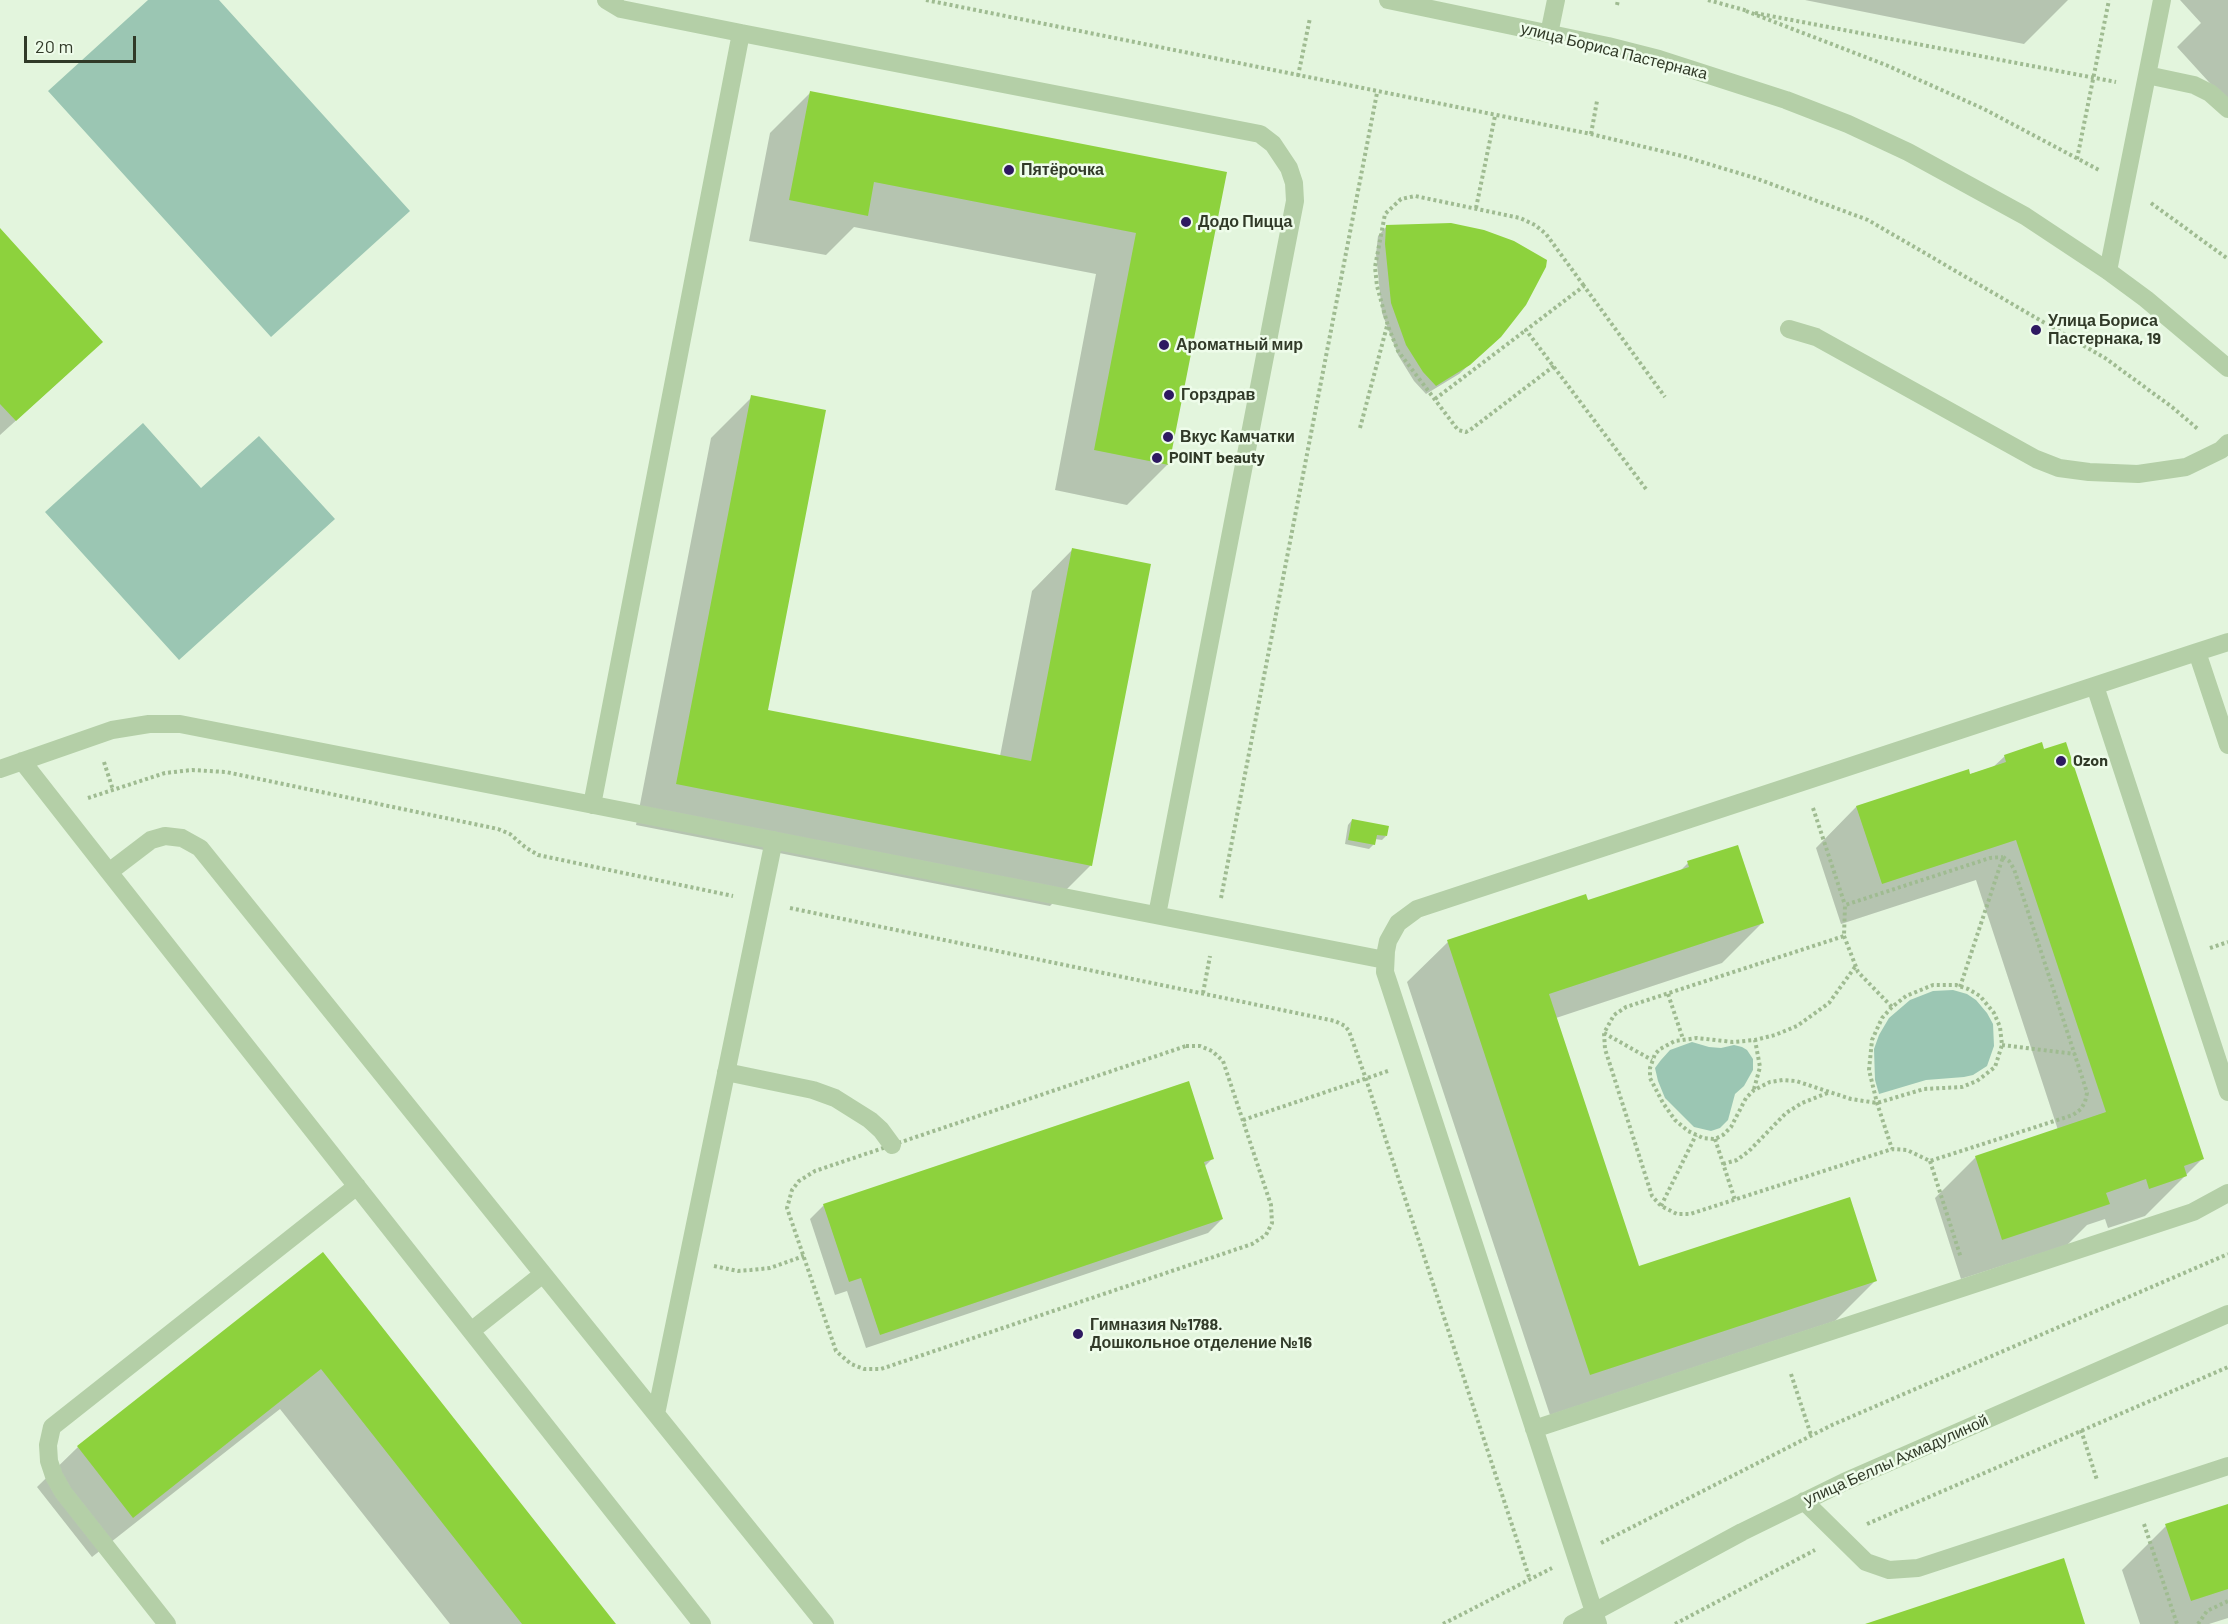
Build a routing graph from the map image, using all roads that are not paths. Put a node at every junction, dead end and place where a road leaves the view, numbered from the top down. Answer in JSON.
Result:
{"nodes":[{"id":1,"x":606,"y":0,"type":"edge"},
{"id":2,"x":1388,"y":0,"type":"edge"},
{"id":3,"x":1556,"y":0,"type":"edge"},
{"id":4,"x":2162,"y":0,"type":"edge"},
{"id":5,"x":1433,"y":4,"type":"edge"},
{"id":6,"x":741,"y":33,"type":"junction"},
{"id":7,"x":1550,"y":34,"type":"junction"},
{"id":8,"x":2145,"y":81,"type":"junction"},
{"id":9,"x":2228,"y":110,"type":"edge"},
{"id":10,"x":2108,"y":270,"type":"junction"},
{"id":11,"x":1789,"y":329,"type":"dead end"},
{"id":12,"x":2228,"y":368,"type":"edge"},
{"id":13,"x":2224,"y":446,"type":"edge"},
{"id":14,"x":2228,"y":642,"type":"edge"},
{"id":15,"x":2197,"y":652,"type":"junction"},
{"id":16,"x":2094,"y":686,"type":"junction"},
{"id":17,"x":2228,"y":745,"type":"edge"},
{"id":18,"x":22,"y":761,"type":"junction"},
{"id":19,"x":0,"y":769,"type":"edge"},
{"id":20,"x":592,"y":805,"type":"junction"},
{"id":21,"x":774,"y":840,"type":"junction"},
{"id":22,"x":110,"y":872,"type":"junction"},
{"id":23,"x":1157,"y":915,"type":"junction"},
{"id":24,"x":1384,"y":960,"type":"junction"},
{"id":25,"x":726,"y":1072,"type":"junction"},
{"id":26,"x":2228,"y":1092,"type":"edge"},
{"id":27,"x":892,"y":1145,"type":"road end"},
{"id":28,"x":357,"y":1186,"type":"junction"},
{"id":29,"x":2228,"y":1193,"type":"edge"},
{"id":30,"x":543,"y":1274,"type":"junction"},
{"id":31,"x":2228,"y":1314,"type":"edge"},
{"id":32,"x":471,"y":1331,"type":"junction"},
{"id":33,"x":656,"y":1414,"type":"junction"},
{"id":34,"x":1534,"y":1429,"type":"junction"},
{"id":35,"x":2228,"y":1466,"type":"edge"},
{"id":36,"x":1804,"y":1501,"type":"junction"},
{"id":37,"x":1596,"y":1618,"type":"edge"},
{"id":38,"x":167,"y":1624,"type":"edge"},
{"id":39,"x":702,"y":1624,"type":"edge"},
{"id":40,"x":825,"y":1624,"type":"edge"},
{"id":41,"x":1572,"y":1624,"type":"edge"}],
"edges":[{"from":1,"to":6,"type":"street"},
{"from":2,"to":5,"type":"street","name":"улица Бориса Пастернака"},
{"from":3,"to":7,"type":"street"},
{"from":4,"to":8,"type":"street"},
{"from":5,"to":7,"type":"street","name":"улица Бориса Пастернака"},
{"from":6,"to":20,"type":"street"},
{"from":6,"to":23,"type":"street"},
{"from":7,"to":10,"type":"street","name":"улица Бориса Пастернака"},
{"from":8,"to":9,"type":"street"},
{"from":8,"to":10,"type":"street"},
{"from":10,"to":12,"type":"street","name":"улица Бориса Пастернака"},
{"from":11,"to":13,"type":"street"},
{"from":14,"to":15,"type":"street"},
{"from":15,"to":16,"type":"street"},
{"from":15,"to":17,"type":"street"},
{"from":16,"to":24,"type":"street"},
{"from":16,"to":26,"type":"street"},
{"from":18,"to":19,"type":"street"},
{"from":18,"to":20,"type":"street"},
{"from":18,"to":22,"type":"street"},
{"from":20,"to":21,"type":"street"},
{"from":21,"to":23,"type":"street"},
{"from":21,"to":25,"type":"street"},
{"from":22,"to":28,"type":"street"},
{"from":22,"to":30,"type":"street"},
{"from":23,"to":24,"type":"street"},
{"from":24,"to":34,"type":"street"},
{"from":25,"to":27,"type":"street"},
{"from":25,"to":33,"type":"street"},
{"from":28,"to":32,"type":"street"},
{"from":28,"to":38,"type":"street"},
{"from":29,"to":34,"type":"street"},
{"from":30,"to":32,"type":"street"},
{"from":30,"to":33,"type":"street"},
{"from":31,"to":36,"type":"street","name":"улица Беллы Ахмадулиной"},
{"from":32,"to":39,"type":"street"},
{"from":33,"to":40,"type":"street"},
{"from":34,"to":37,"type":"street"},
{"from":35,"to":36,"type":"street"},
{"from":36,"to":37,"type":"street","name":"улица Беллы Ахмадулиной"},
{"from":37,"to":41,"type":"street","name":"улица Беллы Ахмадулиной"}]}
